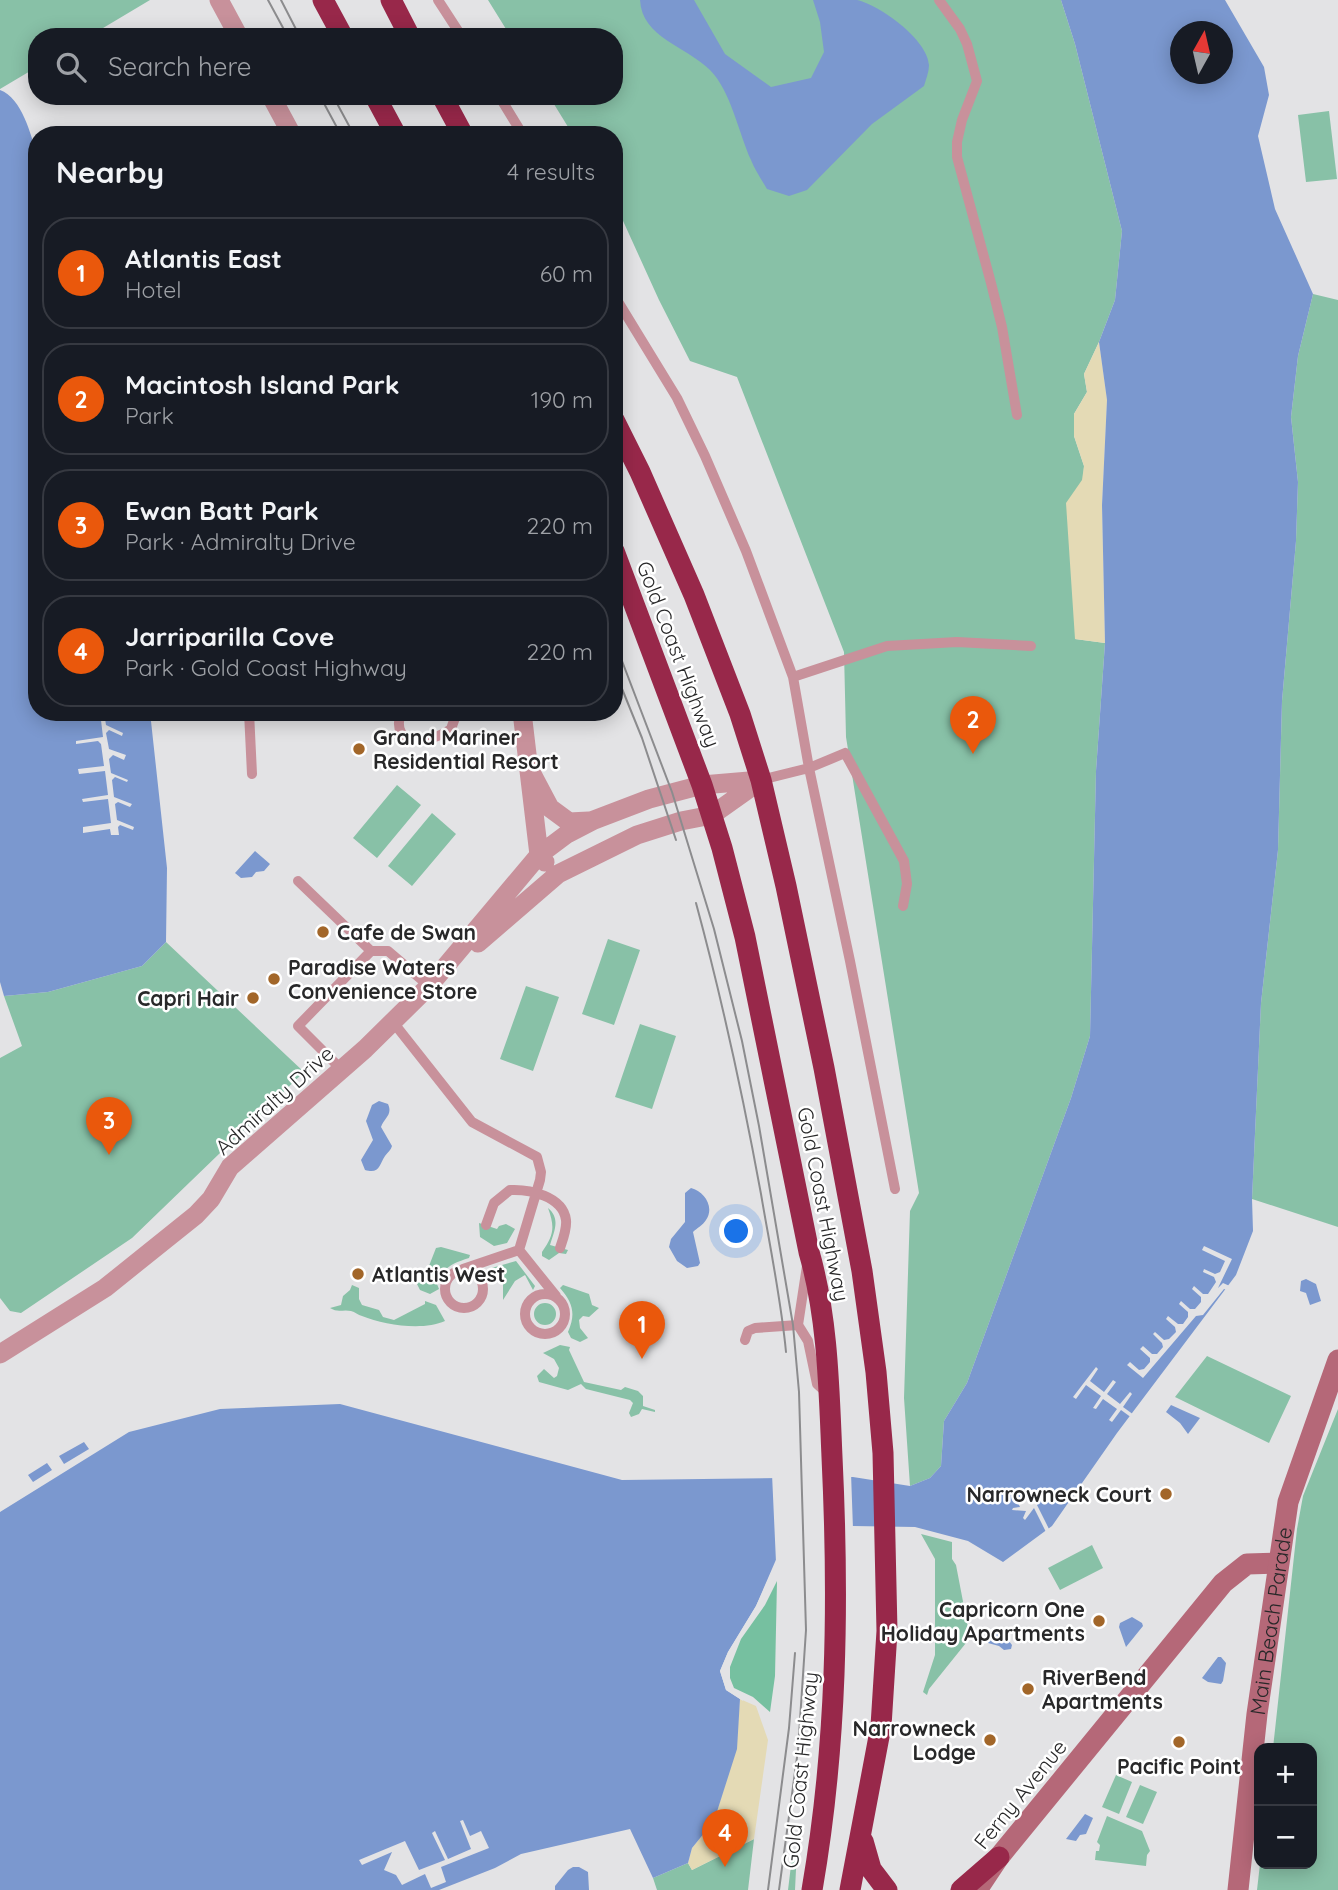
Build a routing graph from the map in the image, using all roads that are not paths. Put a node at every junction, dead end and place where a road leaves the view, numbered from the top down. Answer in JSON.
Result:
{"nodes":[{"id":1,"x":219,"y":0,"type":"edge"},
{"id":2,"x":323,"y":0,"type":"edge"},
{"id":3,"x":391,"y":0,"type":"edge"},
{"id":4,"x":438,"y":0,"type":"edge"},
{"id":5,"x":939,"y":0,"type":"edge"},
{"id":6,"x":234,"y":28,"type":"edge"},
{"id":7,"x":338,"y":28,"type":"edge"},
{"id":8,"x":405,"y":28,"type":"edge"},
{"id":9,"x":456,"y":28,"type":"edge"},
{"id":10,"x":276,"y":105,"type":"edge"},
{"id":11,"x":380,"y":105,"type":"edge"},
{"id":12,"x":447,"y":105,"type":"edge"},
{"id":13,"x":505,"y":105,"type":"edge"},
{"id":14,"x":287,"y":126,"type":"edge"},
{"id":15,"x":391,"y":126,"type":"edge"},
{"id":16,"x":458,"y":126,"type":"edge"},
{"id":17,"x":517,"y":126,"type":"edge"},
{"id":18,"x":623,"y":310,"type":"edge"},
{"id":19,"x":1017,"y":415,"type":"dead end"},
{"id":20,"x":623,"y":438,"type":"edge"},
{"id":21,"x":623,"y":575,"type":"edge"},
{"id":22,"x":1031,"y":646,"type":"dead end"},
{"id":23,"x":793,"y":677,"type":"junction"},
{"id":24,"x":249,"y":721,"type":"edge"},
{"id":25,"x":399,"y":721,"type":"edge"},
{"id":26,"x":454,"y":721,"type":"edge"},
{"id":27,"x":523,"y":721,"type":"edge"},
{"id":28,"x":527,"y":764,"type":"junction"},
{"id":29,"x":809,"y":768,"type":"junction"},
{"id":30,"x":252,"y":774,"type":"dead end"},
{"id":31,"x":761,"y":780,"type":"junction"},
{"id":32,"x":702,"y":785,"type":"junction"},
{"id":33,"x":712,"y":815,"type":"junction"},
{"id":34,"x":594,"y":820,"type":"junction"},
{"id":35,"x":539,"y":855,"type":"junction"},
{"id":36,"x":558,"y":874,"type":"junction"},
{"id":37,"x":298,"y":881,"type":"dead end"},
{"id":38,"x":903,"y":906,"type":"dead end"},
{"id":39,"x":371,"y":951,"type":"junction"},
{"id":40,"x":435,"y":980,"type":"junction"},
{"id":41,"x":393,"y":1022,"type":"junction"},
{"id":42,"x":342,"y":1070,"type":"junction"},
{"id":43,"x":895,"y":1189,"type":"dead end"},
{"id":44,"x":537,"y":1193,"type":"junction"},
{"id":45,"x":486,"y":1225,"type":"dead end"},
{"id":46,"x":560,"y":1248,"type":"dead end"},
{"id":47,"x":519,"y":1250,"type":"junction"},
{"id":48,"x":809,"y":1252,"type":"junction"},
{"id":49,"x":458,"y":1270,"type":"dead end"},
{"id":50,"x":561,"y":1301,"type":"junction"},
{"id":51,"x":798,"y":1325,"type":"junction"},
{"id":52,"x":745,"y":1340,"type":"dead end"},
{"id":53,"x":2,"y":1347,"type":"edge"},
{"id":54,"x":1338,"y":1360,"type":"edge"},
{"id":55,"x":830,"y":1395,"type":"junction"},
{"id":56,"x":1278,"y":1563,"type":"junction"},
{"id":57,"x":862,"y":1836,"type":"junction"},
{"id":58,"x":999,"y":1857,"type":"junction"},
{"id":59,"x":811,"y":1890,"type":"edge"},
{"id":60,"x":850,"y":1890,"type":"edge"},
{"id":61,"x":887,"y":1890,"type":"edge"},
{"id":62,"x":961,"y":1890,"type":"edge"},
{"id":63,"x":977,"y":1890,"type":"edge"},
{"id":64,"x":1238,"y":1890,"type":"edge"}],
"edges":[{"from":1,"to":6,"type":"street"},
{"from":2,"to":7,"type":"highway"},
{"from":3,"to":8,"type":"highway"},
{"from":4,"to":9,"type":"lane"},
{"from":5,"to":19,"type":"lane"},
{"from":10,"to":14,"type":"street"},
{"from":11,"to":15,"type":"highway"},
{"from":12,"to":16,"type":"highway"},
{"from":13,"to":17,"type":"lane"},
{"from":18,"to":23,"type":"lane"},
{"from":20,"to":31,"type":"highway","name":"Gold Coast Highway"},
{"from":21,"to":32,"type":"highway","name":"Gold Coast Highway"},
{"from":22,"to":23,"type":"lane"},
{"from":23,"to":29,"type":"lane"},
{"from":24,"to":30,"type":"lane"},
{"from":25,"to":26,"type":"lane"},
{"from":27,"to":28,"type":"street"},
{"from":28,"to":34,"type":"street"},
{"from":28,"to":35,"type":"street"},
{"from":29,"to":31,"type":"lane"},
{"from":29,"to":38,"type":"lane"},
{"from":29,"to":43,"type":"lane"},
{"from":31,"to":32,"type":"street","name":"Admiralty Drive"},
{"from":31,"to":33,"type":"street"},
{"from":31,"to":57,"type":"highway","name":"Gold Coast Highway"},
{"from":32,"to":33,"type":"highway","name":"Gold Coast Highway"},
{"from":32,"to":34,"type":"street","name":"Admiralty Drive"},
{"from":33,"to":36,"type":"street","name":"Admiralty Drive"},
{"from":33,"to":48,"type":"highway","name":"Gold Coast Highway"},
{"from":34,"to":35,"type":"street","name":"Admiralty Drive"},
{"from":35,"to":36,"type":"street"},
{"from":35,"to":40,"type":"street","name":"Admiralty Drive"},
{"from":36,"to":40,"type":"street","name":"Admiralty Drive"},
{"from":37,"to":39,"type":"lane"},
{"from":39,"to":40,"type":"lane"},
{"from":39,"to":42,"type":"lane"},
{"from":40,"to":41,"type":"street","name":"Admiralty Drive"},
{"from":41,"to":42,"type":"street","name":"Admiralty Drive"},
{"from":41,"to":44,"type":"lane"},
{"from":42,"to":53,"type":"street","name":"Admiralty Drive"},
{"from":44,"to":45,"type":"lane"},
{"from":44,"to":46,"type":"lane"},
{"from":44,"to":47,"type":"lane"},
{"from":47,"to":49,"type":"lane"},
{"from":47,"to":50,"type":"lane"},
{"from":48,"to":51,"type":"lane"},
{"from":48,"to":55,"type":"highway","name":"Gold Coast Highway"},
{"from":50,"to":50,"type":"lane"},
{"from":51,"to":52,"type":"lane"},
{"from":51,"to":55,"type":"lane"},
{"from":54,"to":56,"type":"street","name":"Main Beach Parade"},
{"from":55,"to":59,"type":"highway","name":"Gold Coast Highway"},
{"from":56,"to":58,"type":"street","name":"Ferny Avenue"},
{"from":56,"to":64,"type":"street","name":"Main Beach Parade"},
{"from":57,"to":60,"type":"highway"},
{"from":57,"to":61,"type":"highway"},
{"from":58,"to":62,"type":"highway"},
{"from":58,"to":63,"type":"street","name":"Ferny Avenue"}]}
